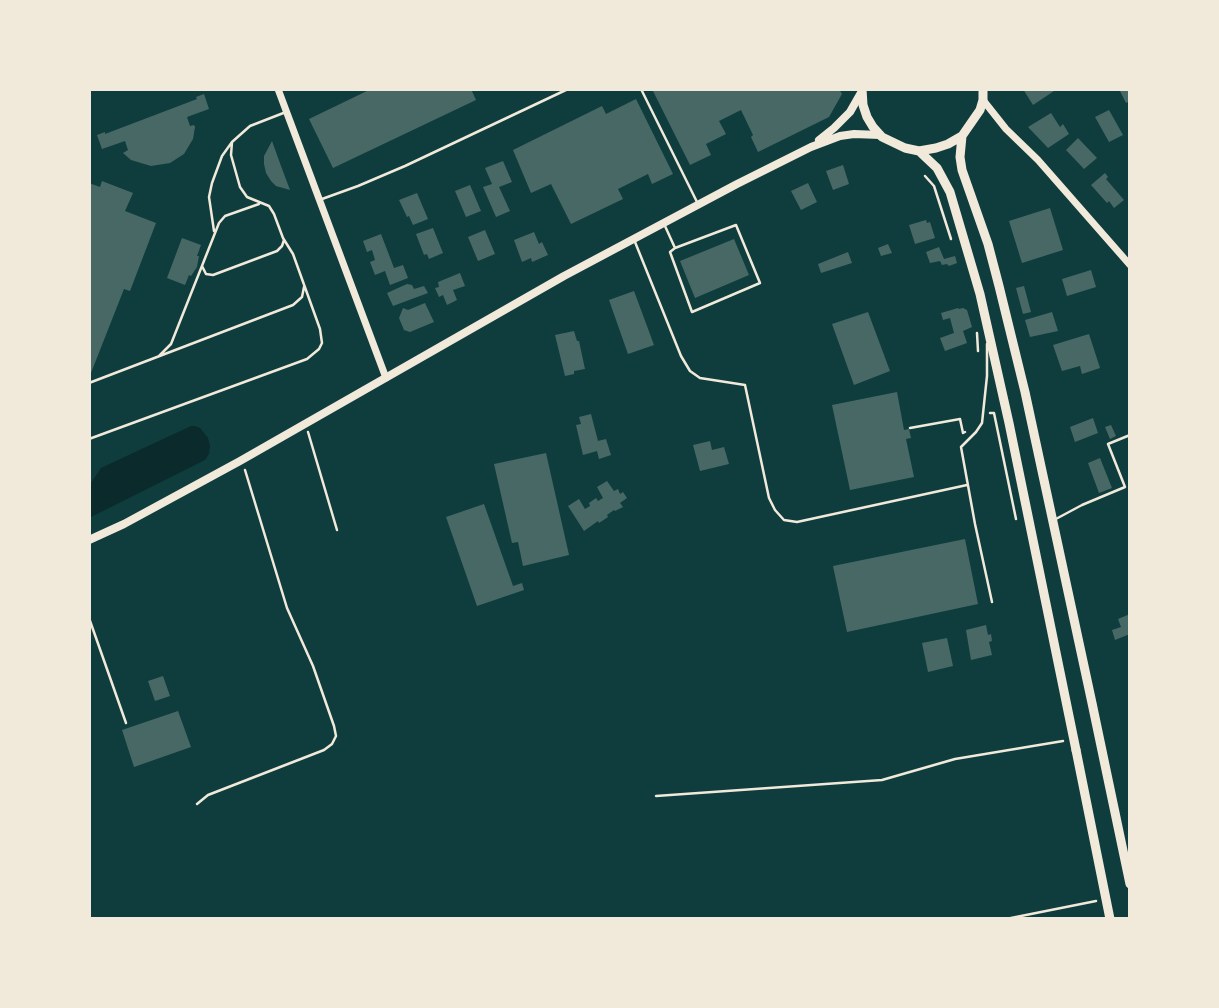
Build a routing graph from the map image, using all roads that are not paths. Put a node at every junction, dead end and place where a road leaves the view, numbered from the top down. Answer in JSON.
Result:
{"nodes":[{"id":1,"x":278,"y":89,"type":"edge"},
{"id":2,"x":568,"y":89,"type":"edge"},
{"id":3,"x":641,"y":89,"type":"edge"},
{"id":4,"x":982,"y":89,"type":"edge"},
{"id":5,"x":862,"y":90,"type":"edge"},
{"id":6,"x":983,"y":100,"type":"junction"},
{"id":7,"x":286,"y":112,"type":"junction"},
{"id":8,"x":880,"y":135,"type":"junction"},
{"id":9,"x":962,"y":136,"type":"junction"},
{"id":10,"x":232,"y":142,"type":"junction"},
{"id":11,"x":811,"y":147,"type":"junction"},
{"id":12,"x":919,"y":151,"type":"junction"},
{"id":13,"x":319,"y":200,"type":"junction"},
{"id":14,"x":261,"y":203,"type":"junction"},
{"id":15,"x":698,"y":205,"type":"junction"},
{"id":16,"x":664,"y":223,"type":"junction"},
{"id":17,"x":214,"y":232,"type":"junction"},
{"id":18,"x":284,"y":238,"type":"junction"},
{"id":19,"x":634,"y":239,"type":"junction"},
{"id":20,"x":676,"y":248,"type":"junction"},
{"id":21,"x":202,"y":262,"type":"junction"},
{"id":22,"x":1130,"y":265,"type":"edge"},
{"id":23,"x":304,"y":284,"type":"junction"},
{"id":24,"x":988,"y":327,"type":"junction"},
{"id":25,"x":153,"y":360,"type":"junction"},
{"id":26,"x":386,"y":378,"type":"junction"},
{"id":27,"x":89,"y":383,"type":"edge"},
{"id":28,"x":1130,"y":435,"type":"edge"},
{"id":29,"x":89,"y":439,"type":"edge"},
{"id":30,"x":967,"y":485,"type":"junction"},
{"id":31,"x":1053,"y":521,"type":"junction"},
{"id":32,"x":89,"y":540,"type":"edge"},
{"id":33,"x":992,"y":601,"type":"dead end"},
{"id":34,"x":89,"y":618,"type":"edge"},
{"id":35,"x":125,"y":723,"type":"dead end"},
{"id":36,"x":1130,"y":884,"type":"edge"},
{"id":37,"x":1110,"y":919,"type":"edge"}],
"edges":[{"from":1,"to":7,"type":"street"},
{"from":2,"to":13,"type":"lane"},
{"from":3,"to":15,"type":"lane"},
{"from":4,"to":6,"type":"main road"},
{"from":5,"to":8,"type":"main road"},
{"from":5,"to":11,"type":"main road"},
{"from":6,"to":9,"type":"main road"},
{"from":6,"to":22,"type":"street"},
{"from":7,"to":10,"type":"lane"},
{"from":7,"to":13,"type":"street"},
{"from":8,"to":11,"type":"main road"},
{"from":8,"to":12,"type":"main road"},
{"from":9,"to":12,"type":"main road"},
{"from":9,"to":31,"type":"main road"},
{"from":10,"to":14,"type":"lane"},
{"from":10,"to":17,"type":"lane"},
{"from":11,"to":15,"type":"main road"},
{"from":12,"to":24,"type":"main road"},
{"from":13,"to":26,"type":"street"},
{"from":14,"to":17,"type":"lane"},
{"from":14,"to":18,"type":"lane"},
{"from":15,"to":16,"type":"main road"},
{"from":16,"to":19,"type":"main road"},
{"from":16,"to":20,"type":"lane"},
{"from":17,"to":21,"type":"lane"},
{"from":18,"to":21,"type":"lane"},
{"from":18,"to":23,"type":"lane"},
{"from":19,"to":26,"type":"main road"},
{"from":19,"to":30,"type":"lane"},
{"from":20,"to":20,"type":"lane"},
{"from":21,"to":25,"type":"lane"},
{"from":23,"to":25,"type":"lane"},
{"from":23,"to":29,"type":"lane"},
{"from":24,"to":30,"type":"lane"},
{"from":24,"to":37,"type":"main road"},
{"from":25,"to":27,"type":"lane"},
{"from":26,"to":32,"type":"main road"},
{"from":28,"to":31,"type":"lane"},
{"from":30,"to":33,"type":"lane"},
{"from":31,"to":36,"type":"main road"},
{"from":34,"to":35,"type":"lane"}]}
